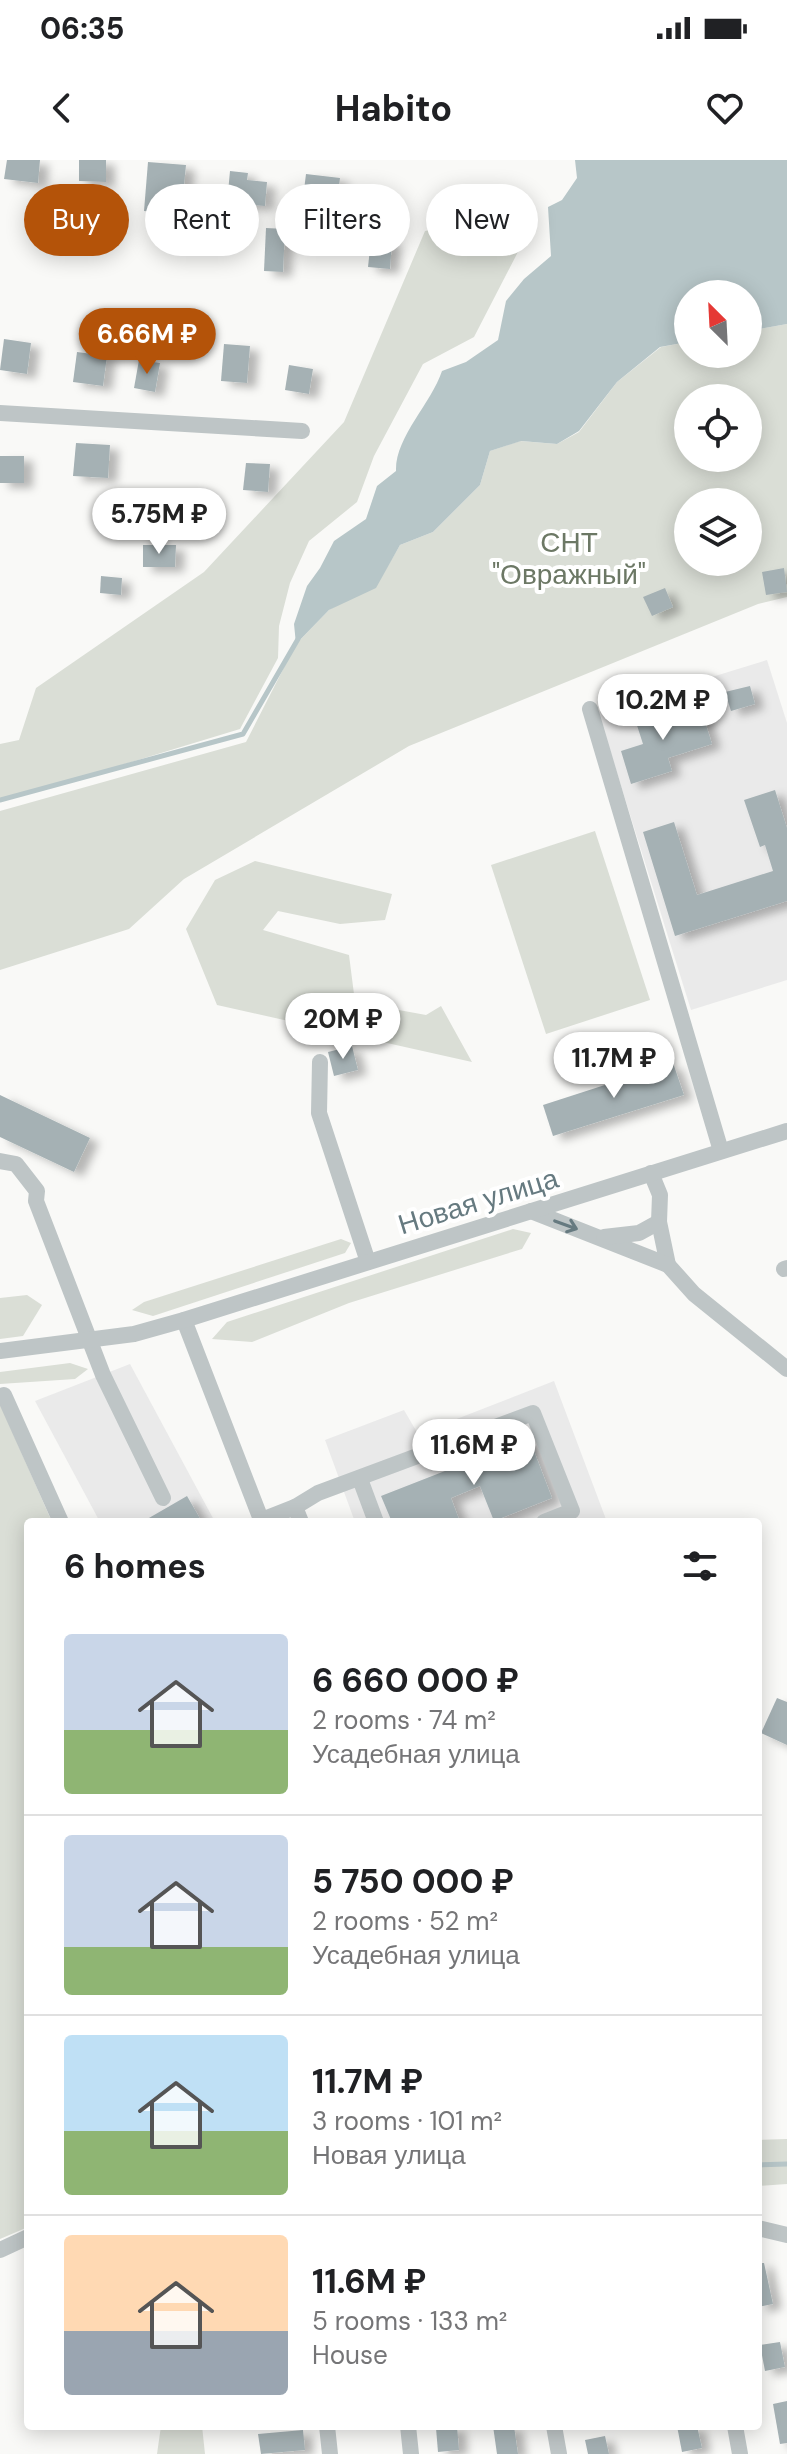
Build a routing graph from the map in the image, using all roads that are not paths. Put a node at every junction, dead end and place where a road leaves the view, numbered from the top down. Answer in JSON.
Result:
{"nodes":[{"id":1,"x":0,"y":413,"type":"edge"},
{"id":2,"x":302,"y":431,"type":"dead end"},
{"id":3,"x":590,"y":709,"type":"dead end"},
{"id":4,"x":320,"y":1062,"type":"dead end"},
{"id":5,"x":787,"y":1131,"type":"edge"},
{"id":6,"x":721,"y":1151,"type":"junction"},
{"id":7,"x":0,"y":1161,"type":"edge"},
{"id":8,"x":651,"y":1173,"type":"junction"},
{"id":9,"x":531,"y":1211,"type":"junction"},
{"id":10,"x":659,"y":1222,"type":"junction"},
{"id":11,"x":601,"y":1238,"type":"junction"},
{"id":12,"x":368,"y":1262,"type":"junction"},
{"id":13,"x":668,"y":1265,"type":"junction"},
{"id":14,"x":184,"y":1320,"type":"junction"},
{"id":15,"x":88,"y":1340,"type":"junction"},
{"id":16,"x":0,"y":1351,"type":"edge"},
{"id":17,"x":787,"y":1369,"type":"edge"},
{"id":18,"x":0,"y":1397,"type":"edge"},
{"id":19,"x":360,"y":1479,"type":"junction"},
{"id":20,"x":163,"y":1498,"type":"dead end"},
{"id":21,"x":298,"y":1514,"type":"edge"},
{"id":22,"x":59,"y":1518,"type":"edge"},
{"id":23,"x":261,"y":1518,"type":"edge"},
{"id":24,"x":277,"y":1518,"type":"edge"},
{"id":25,"x":375,"y":1518,"type":"edge"},
{"id":26,"x":554,"y":1518,"type":"edge"},
{"id":27,"x":762,"y":2229,"type":"edge"},
{"id":28,"x":787,"y":2235,"type":"edge"},
{"id":29,"x":24,"y":2239,"type":"edge"},
{"id":30,"x":0,"y":2250,"type":"edge"},
{"id":31,"x":327,"y":2430,"type":"edge"},
{"id":32,"x":408,"y":2430,"type":"edge"},
{"id":33,"x":555,"y":2430,"type":"edge"},
{"id":34,"x":736,"y":2430,"type":"edge"},
{"id":35,"x":330,"y":2454,"type":"edge"},
{"id":36,"x":411,"y":2454,"type":"edge"},
{"id":37,"x":559,"y":2454,"type":"edge"},
{"id":38,"x":740,"y":2454,"type":"edge"}],
"edges":[{"from":1,"to":2,"type":"street"},
{"from":3,"to":6,"type":"street"},
{"from":4,"to":12,"type":"street"},
{"from":5,"to":6,"type":"street","name":"Новая улица"},
{"from":6,"to":8,"type":"street","name":"Новая улица"},
{"from":7,"to":15,"type":"street"},
{"from":8,"to":9,"type":"street","name":"Новая улица"},
{"from":8,"to":10,"type":"street"},
{"from":9,"to":11,"type":"street","one_way":true},
{"from":9,"to":12,"type":"street","name":"Новая улица"},
{"from":10,"to":11,"type":"street"},
{"from":10,"to":13,"type":"street"},
{"from":11,"to":13,"type":"street"},
{"from":12,"to":14,"type":"street","name":"Новая улица"},
{"from":13,"to":17,"type":"street"},
{"from":14,"to":15,"type":"street","name":"Новая улица"},
{"from":14,"to":23,"type":"street"},
{"from":15,"to":16,"type":"street","name":"Новая улица"},
{"from":15,"to":20,"type":"street"},
{"from":18,"to":22,"type":"street"},
{"from":19,"to":21,"type":"street"},
{"from":19,"to":25,"type":"street"},
{"from":19,"to":26,"type":"street"},
{"from":21,"to":24,"type":"street"},
{"from":27,"to":28,"type":"street"},
{"from":29,"to":30,"type":"street"},
{"from":31,"to":35,"type":"street"},
{"from":32,"to":36,"type":"street"},
{"from":33,"to":37,"type":"street"},
{"from":34,"to":38,"type":"street"}]}
